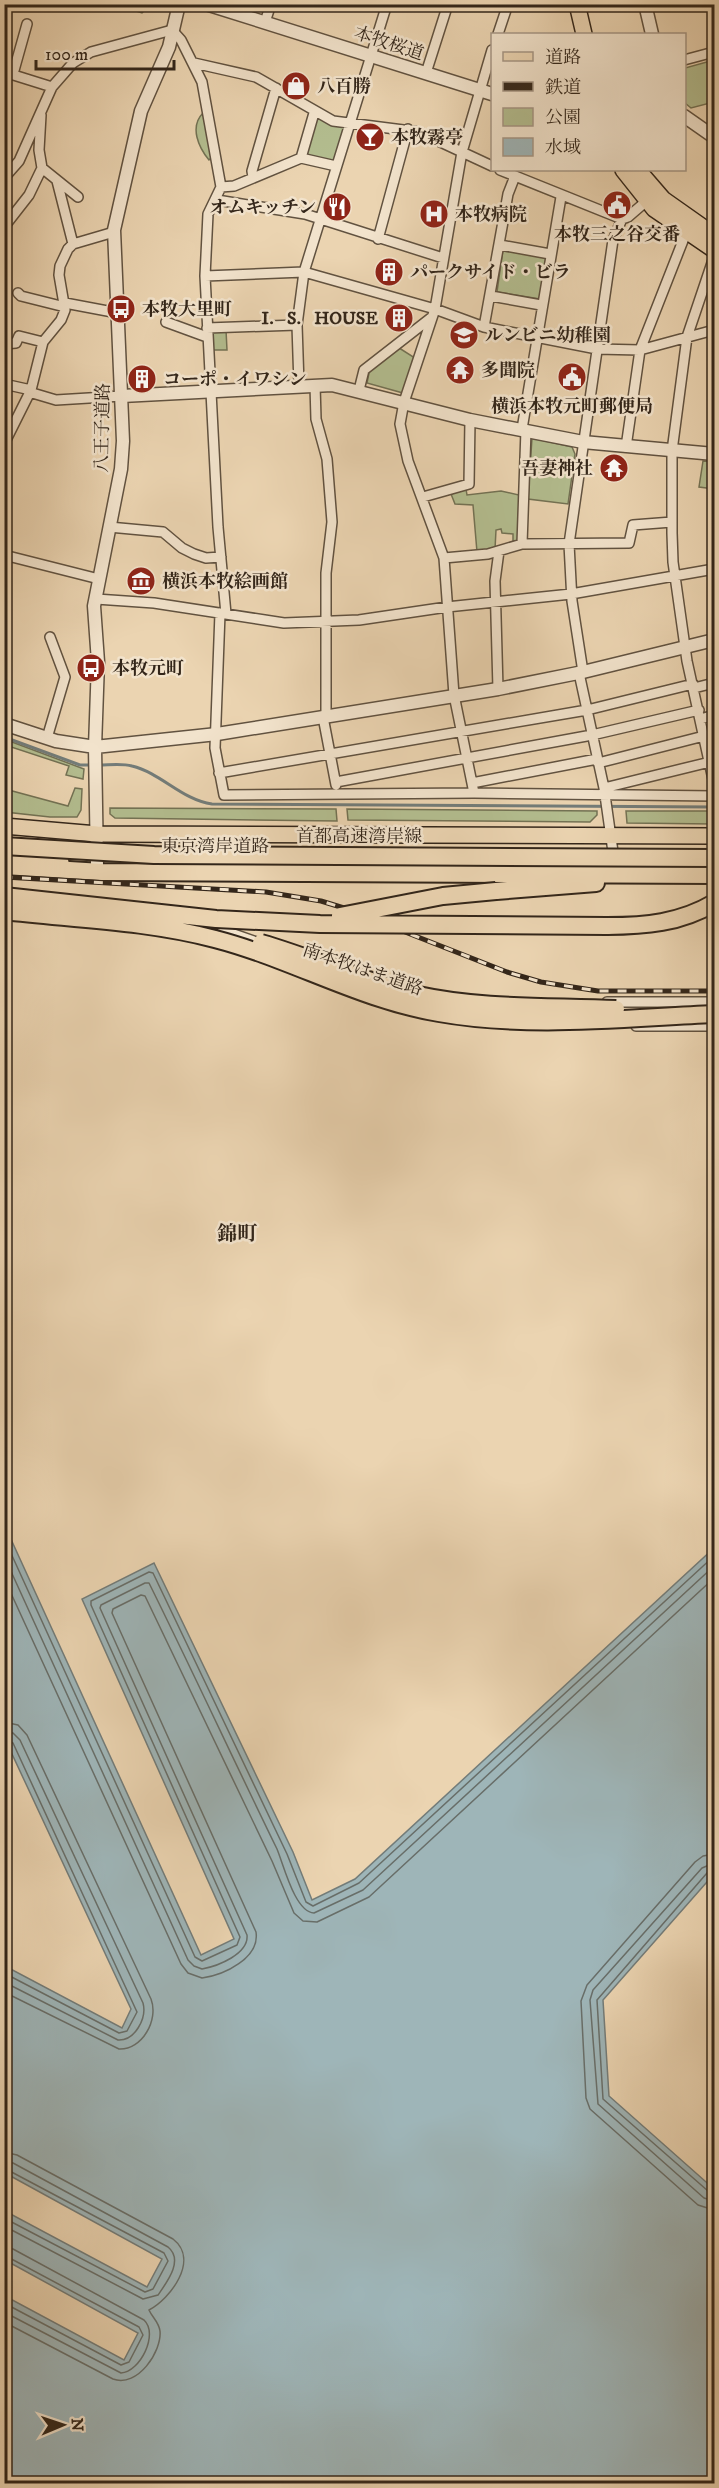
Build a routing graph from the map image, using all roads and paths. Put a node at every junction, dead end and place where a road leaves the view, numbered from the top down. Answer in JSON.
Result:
{"nodes":[{"id":1,"x":178,"y":4,"type":"edge"},
{"id":2,"x":206,"y":4,"type":"edge"},
{"id":3,"x":271,"y":4,"type":"edge"},
{"id":4,"x":387,"y":4,"type":"edge"},
{"id":5,"x":447,"y":4,"type":"edge"},
{"id":6,"x":508,"y":4,"type":"edge"},
{"id":7,"x":567,"y":4,"type":"edge"},
{"id":8,"x":577,"y":4,"type":"edge"},
{"id":9,"x":645,"y":4,"type":"edge"},
{"id":10,"x":713,"y":4,"type":"edge"},
{"id":11,"x":714,"y":12,"type":"edge"},
{"id":12,"x":266,"y":22,"type":"junction"},
{"id":13,"x":27,"y":24,"type":"dead end"},
{"id":14,"x":172,"y":30,"type":"junction"},
{"id":15,"x":498,"y":33,"type":"edge"},
{"id":16,"x":574,"y":33,"type":"edge"},
{"id":17,"x":584,"y":33,"type":"edge"},
{"id":18,"x":652,"y":33,"type":"edge"},
{"id":19,"x":714,"y":52,"type":"edge"},
{"id":20,"x":491,"y":53,"type":"edge"},
{"id":21,"x":370,"y":55,"type":"junction"},
{"id":22,"x":686,"y":59,"type":"edge"},
{"id":23,"x":194,"y":63,"type":"junction"},
{"id":24,"x":9,"y":73,"type":"edge"},
{"id":25,"x":426,"y":73,"type":"junction"},
{"id":26,"x":52,"y":87,"type":"junction"},
{"id":27,"x":276,"y":88,"type":"junction"},
{"id":28,"x":479,"y":90,"type":"junction"},
{"id":29,"x":491,"y":94,"type":"edge"},
{"id":30,"x":314,"y":113,"type":"junction"},
{"id":31,"x":41,"y":114,"type":"junction"},
{"id":32,"x":686,"y":117,"type":"edge"},
{"id":33,"x":349,"y":124,"type":"junction"},
{"id":34,"x":408,"y":129,"type":"junction"},
{"id":35,"x":714,"y":137,"type":"edge"},
{"id":36,"x":462,"y":152,"type":"junction"},
{"id":37,"x":302,"y":158,"type":"junction"},
{"id":38,"x":336,"y":166,"type":"junction"},
{"id":39,"x":491,"y":166,"type":"edge"},
{"id":40,"x":42,"y":168,"type":"junction"},
{"id":41,"x":502,"y":171,"type":"edge"},
{"id":42,"x":624,"y":171,"type":"edge"},
{"id":43,"x":638,"y":171,"type":"edge"},
{"id":44,"x":515,"y":176,"type":"junction"},
{"id":45,"x":253,"y":177,"type":"junction"},
{"id":46,"x":4,"y":178,"type":"edge"},
{"id":47,"x":57,"y":181,"type":"junction"},
{"id":48,"x":220,"y":187,"type":"junction"},
{"id":49,"x":561,"y":196,"type":"junction"},
{"id":50,"x":78,"y":197,"type":"dead end"},
{"id":51,"x":651,"y":197,"type":"junction"},
{"id":52,"x":217,"y":200,"type":"junction"},
{"id":53,"x":622,"y":219,"type":"junction"},
{"id":54,"x":320,"y":220,"type":"junction"},
{"id":55,"x":4,"y":227,"type":"edge"},
{"id":56,"x":114,"y":232,"type":"junction"},
{"id":57,"x":686,"y":233,"type":"junction"},
{"id":58,"x":714,"y":235,"type":"edge"},
{"id":59,"x":378,"y":239,"type":"junction"},
{"id":60,"x":73,"y":244,"type":"junction"},
{"id":61,"x":500,"y":245,"type":"junction"},
{"id":62,"x":714,"y":250,"type":"edge"},
{"id":63,"x":550,"y":254,"type":"junction"},
{"id":64,"x":714,"y":257,"type":"edge"},
{"id":65,"x":444,"y":258,"type":"junction"},
{"id":66,"x":304,"y":272,"type":"junction"},
{"id":67,"x":205,"y":276,"type":"junction"},
{"id":68,"x":18,"y":293,"type":"dead end"},
{"id":69,"x":491,"y":296,"type":"junction"},
{"id":70,"x":65,"y":305,"type":"junction"},
{"id":71,"x":542,"y":305,"type":"junction"},
{"id":72,"x":118,"y":313,"type":"junction"},
{"id":73,"x":433,"y":313,"type":"junction"},
{"id":74,"x":166,"y":322,"type":"dead end"},
{"id":75,"x":297,"y":325,"type":"junction"},
{"id":76,"x":484,"y":327,"type":"junction"},
{"id":77,"x":714,"y":330,"type":"edge"},
{"id":78,"x":207,"y":333,"type":"junction"},
{"id":79,"x":536,"y":337,"type":"junction"},
{"id":80,"x":687,"y":338,"type":"junction"},
{"id":81,"x":43,"y":342,"type":"junction"},
{"id":82,"x":4,"y":344,"type":"edge"},
{"id":83,"x":597,"y":349,"type":"junction"},
{"id":84,"x":640,"y":350,"type":"junction"},
{"id":85,"x":4,"y":384,"type":"edge"},
{"id":86,"x":299,"y":385,"type":"junction"},
{"id":87,"x":315,"y":385,"type":"junction"},
{"id":88,"x":210,"y":390,"type":"junction"},
{"id":89,"x":359,"y":390,"type":"junction"},
{"id":90,"x":30,"y":391,"type":"junction"},
{"id":91,"x":122,"y":396,"type":"junction"},
{"id":92,"x":404,"y":402,"type":"junction"},
{"id":93,"x":470,"y":420,"type":"junction"},
{"id":94,"x":524,"y":430,"type":"junction"},
{"id":95,"x":583,"y":442,"type":"junction"},
{"id":96,"x":4,"y":444,"type":"edge"},
{"id":97,"x":626,"y":447,"type":"junction"},
{"id":98,"x":672,"y":451,"type":"junction"},
{"id":99,"x":714,"y":454,"type":"edge"},
{"id":100,"x":423,"y":497,"type":"junction"},
{"id":101,"x":672,"y":522,"type":"junction"},
{"id":102,"x":110,"y":527,"type":"junction"},
{"id":103,"x":522,"y":544,"type":"junction"},
{"id":104,"x":569,"y":544,"type":"junction"},
{"id":105,"x":499,"y":551,"type":"junction"},
{"id":106,"x":4,"y":555,"type":"edge"},
{"id":107,"x":221,"y":557,"type":"junction"},
{"id":108,"x":444,"y":558,"type":"junction"},
{"id":109,"x":714,"y":569,"type":"edge"},
{"id":110,"x":675,"y":577,"type":"junction"},
{"id":111,"x":99,"y":579,"type":"junction"},
{"id":112,"x":571,"y":594,"type":"junction"},
{"id":113,"x":96,"y":599,"type":"junction"},
{"id":114,"x":496,"y":601,"type":"junction"},
{"id":115,"x":447,"y":607,"type":"junction"},
{"id":116,"x":223,"y":614,"type":"junction"},
{"id":117,"x":324,"y":620,"type":"junction"},
{"id":118,"x":50,"y":637,"type":"dead end"},
{"id":119,"x":714,"y":640,"type":"edge"},
{"id":120,"x":687,"y":647,"type":"junction"},
{"id":121,"x":581,"y":673,"type":"junction"},
{"id":122,"x":714,"y":683,"type":"edge"},
{"id":123,"x":693,"y":686,"type":"junction"},
{"id":124,"x":498,"y":689,"type":"junction"},
{"id":125,"x":454,"y":695,"type":"junction"},
{"id":126,"x":587,"y":710,"type":"junction"},
{"id":127,"x":700,"y":714,"type":"junction"},
{"id":128,"x":325,"y":716,"type":"junction"},
{"id":129,"x":714,"y":716,"type":"edge"},
{"id":130,"x":4,"y":724,"type":"edge"},
{"id":131,"x":461,"y":732,"type":"junction"},
{"id":132,"x":217,"y":734,"type":"junction"},
{"id":133,"x":592,"y":735,"type":"junction"},
{"id":134,"x":704,"y":736,"type":"junction"},
{"id":135,"x":47,"y":738,"type":"junction"},
{"id":136,"x":711,"y":745,"type":"edge"},
{"id":137,"x":95,"y":747,"type":"junction"},
{"id":138,"x":330,"y":754,"type":"junction"},
{"id":139,"x":467,"y":758,"type":"junction"},
{"id":140,"x":598,"y":761,"type":"junction"},
{"id":141,"x":712,"y":768,"type":"edge"},
{"id":142,"x":219,"y":773,"type":"junction"},
{"id":143,"x":336,"y":782,"type":"junction"},
{"id":144,"x":714,"y":784,"type":"edge"},
{"id":145,"x":473,"y":788,"type":"junction"},
{"id":146,"x":604,"y":791,"type":"junction"},
{"id":147,"x":338,"y":794,"type":"junction"},
{"id":148,"x":714,"y":796,"type":"edge"},
{"id":149,"x":4,"y":826,"type":"edge"},
{"id":150,"x":97,"y":834,"type":"junction"},
{"id":151,"x":612,"y":834,"type":"junction"},
{"id":152,"x":714,"y":836,"type":"edge"},
{"id":153,"x":4,"y":846,"type":"edge"},
{"id":154,"x":4,"y":856,"type":"edge"},
{"id":155,"x":714,"y":858,"type":"edge"},
{"id":156,"x":97,"y":865,"type":"junction"},
{"id":157,"x":4,"y":866,"type":"edge"},
{"id":158,"x":615,"y":867,"type":"junction"},
{"id":159,"x":714,"y":868,"type":"edge"},
{"id":160,"x":647,"y":874,"type":"junction"},
{"id":161,"x":714,"y":875,"type":"edge"},
{"id":162,"x":4,"y":896,"type":"edge"},
{"id":163,"x":714,"y":903,"type":"edge"},
{"id":164,"x":4,"y":907,"type":"edge"},
{"id":165,"x":54,"y":916,"type":"junction"},
{"id":166,"x":395,"y":1001,"type":"junction"},
{"id":167,"x":714,"y":1002,"type":"edge"},
{"id":168,"x":714,"y":1014,"type":"edge"},
{"id":169,"x":714,"y":1026,"type":"edge"}],
"edges":[{"from":1,"to":14,"type":"street","name":"八王子道路"},
{"from":2,"to":12,"type":"street","name":"本牧桜道"},
{"from":3,"to":12,"type":"street"},
{"from":4,"to":21,"type":"street"},
{"from":5,"to":25,"type":"street"},
{"from":6,"to":15,"type":"street"},
{"from":7,"to":16,"type":"main road"},
{"from":8,"to":17,"type":"main road"},
{"from":9,"to":18,"type":"street"},
{"from":10,"to":11,"type":"street"},
{"from":12,"to":21,"type":"street","name":"本牧桜道"},
{"from":13,"to":24,"type":"street"},
{"from":14,"to":23,"type":"street"},
{"from":14,"to":26,"type":"street"},
{"from":14,"to":56,"type":"street","name":"八王子道路"},
{"from":19,"to":22,"type":"street"},
{"from":20,"to":28,"type":"street"},
{"from":21,"to":25,"type":"street","name":"本牧桜道"},
{"from":21,"to":33,"type":"street"},
{"from":23,"to":27,"type":"street"},
{"from":23,"to":48,"type":"street"},
{"from":24,"to":26,"type":"street"},
{"from":25,"to":28,"type":"street","name":"本牧桜道"},
{"from":26,"to":31,"type":"street"},
{"from":27,"to":30,"type":"street"},
{"from":27,"to":45,"type":"street"},
{"from":28,"to":29,"type":"street","name":"本牧桜道"},
{"from":28,"to":36,"type":"street"},
{"from":30,"to":33,"type":"street"},
{"from":30,"to":37,"type":"street"},
{"from":31,"to":40,"type":"street"},
{"from":31,"to":46,"type":"street"},
{"from":32,"to":35,"type":"street"},
{"from":33,"to":34,"type":"street"},
{"from":33,"to":38,"type":"street"},
{"from":34,"to":36,"type":"street"},
{"from":34,"to":59,"type":"street"},
{"from":36,"to":39,"type":"street"},
{"from":36,"to":65,"type":"street"},
{"from":37,"to":38,"type":"street"},
{"from":37,"to":45,"type":"street"},
{"from":38,"to":54,"type":"street"},
{"from":40,"to":47,"type":"street"},
{"from":40,"to":55,"type":"street"},
{"from":41,"to":44,"type":"street"},
{"from":42,"to":51,"type":"main road"},
{"from":43,"to":51,"type":"main road"},
{"from":44,"to":49,"type":"street"},
{"from":44,"to":61,"type":"street"},
{"from":45,"to":48,"type":"street"},
{"from":47,"to":50,"type":"street"},
{"from":47,"to":60,"type":"street"},
{"from":48,"to":52,"type":"street"},
{"from":49,"to":53,"type":"street"},
{"from":49,"to":63,"type":"street"},
{"from":51,"to":53,"type":"street"},
{"from":51,"to":57,"type":"main road"},
{"from":51,"to":58,"type":"main road"},
{"from":52,"to":54,"type":"street"},
{"from":52,"to":67,"type":"street"},
{"from":53,"to":83,"type":"street"},
{"from":54,"to":59,"type":"street"},
{"from":54,"to":66,"type":"street"},
{"from":56,"to":60,"type":"street"},
{"from":56,"to":72,"type":"street","name":"八王子道路"},
{"from":57,"to":62,"type":"main road"},
{"from":57,"to":84,"type":"street"},
{"from":59,"to":65,"type":"street"},
{"from":60,"to":70,"type":"street"},
{"from":61,"to":63,"type":"street"},
{"from":61,"to":69,"type":"street"},
{"from":63,"to":71,"type":"street"},
{"from":64,"to":80,"type":"street"},
{"from":65,"to":73,"type":"street"},
{"from":66,"to":67,"type":"street"},
{"from":66,"to":73,"type":"street"},
{"from":66,"to":75,"type":"street"},
{"from":67,"to":78,"type":"street"},
{"from":68,"to":70,"type":"street"},
{"from":69,"to":71,"type":"street"},
{"from":69,"to":76,"type":"street"},
{"from":70,"to":72,"type":"street"},
{"from":70,"to":81,"type":"street"},
{"from":71,"to":79,"type":"street"},
{"from":72,"to":91,"type":"street","name":"八王子道路"},
{"from":73,"to":76,"type":"street"},
{"from":73,"to":89,"type":"street"},
{"from":73,"to":92,"type":"street"},
{"from":74,"to":78,"type":"street"},
{"from":75,"to":78,"type":"street"},
{"from":75,"to":86,"type":"street"},
{"from":76,"to":79,"type":"street"},
{"from":77,"to":80,"type":"street"},
{"from":78,"to":88,"type":"street"},
{"from":79,"to":83,"type":"street"},
{"from":79,"to":94,"type":"street"},
{"from":80,"to":84,"type":"street"},
{"from":80,"to":98,"type":"street"},
{"from":81,"to":82,"type":"street"},
{"from":81,"to":90,"type":"street"},
{"from":83,"to":84,"type":"street"},
{"from":83,"to":95,"type":"street"},
{"from":84,"to":97,"type":"street"},
{"from":85,"to":90,"type":"street"},
{"from":86,"to":87,"type":"street"},
{"from":86,"to":88,"type":"street"},
{"from":87,"to":89,"type":"street"},
{"from":87,"to":117,"type":"street"},
{"from":88,"to":91,"type":"street"},
{"from":88,"to":107,"type":"street"},
{"from":89,"to":92,"type":"street"},
{"from":90,"to":91,"type":"street"},
{"from":90,"to":96,"type":"street"},
{"from":91,"to":102,"type":"street","name":"八王子道路"},
{"from":92,"to":93,"type":"street"},
{"from":92,"to":100,"type":"street"},
{"from":93,"to":94,"type":"street"},
{"from":93,"to":100,"type":"street"},
{"from":94,"to":95,"type":"street"},
{"from":94,"to":103,"type":"street"},
{"from":95,"to":97,"type":"street"},
{"from":95,"to":104,"type":"street"},
{"from":97,"to":98,"type":"street"},
{"from":98,"to":99,"type":"street"},
{"from":98,"to":101,"type":"street"},
{"from":100,"to":108,"type":"street"},
{"from":101,"to":104,"type":"street"},
{"from":101,"to":110,"type":"street"},
{"from":102,"to":107,"type":"street"},
{"from":102,"to":111,"type":"street","name":"八王子道路"},
{"from":103,"to":104,"type":"street"},
{"from":103,"to":105,"type":"street"},
{"from":104,"to":112,"type":"street"},
{"from":105,"to":108,"type":"street"},
{"from":105,"to":114,"type":"street"},
{"from":106,"to":111,"type":"street"},
{"from":107,"to":116,"type":"street"},
{"from":108,"to":115,"type":"street"},
{"from":109,"to":110,"type":"street"},
{"from":110,"to":112,"type":"street"},
{"from":110,"to":120,"type":"street"},
{"from":111,"to":113,"type":"street","name":"八王子道路"},
{"from":112,"to":114,"type":"street"},
{"from":112,"to":121,"type":"street"},
{"from":113,"to":116,"type":"street"},
{"from":113,"to":137,"type":"street","name":"八王子道路"},
{"from":114,"to":115,"type":"street"},
{"from":114,"to":124,"type":"street"},
{"from":115,"to":117,"type":"street"},
{"from":115,"to":125,"type":"street"},
{"from":116,"to":117,"type":"street"},
{"from":116,"to":132,"type":"street"},
{"from":117,"to":128,"type":"street"},
{"from":118,"to":135,"type":"street"},
{"from":119,"to":120,"type":"street"},
{"from":120,"to":121,"type":"street"},
{"from":120,"to":123,"type":"street"},
{"from":121,"to":124,"type":"street"},
{"from":121,"to":126,"type":"street"},
{"from":122,"to":123,"type":"street"},
{"from":123,"to":126,"type":"street"},
{"from":123,"to":127,"type":"street"},
{"from":124,"to":125,"type":"street"},
{"from":125,"to":128,"type":"street"},
{"from":125,"to":131,"type":"street"},
{"from":126,"to":131,"type":"street"},
{"from":126,"to":133,"type":"street"},
{"from":127,"to":129,"type":"street"},
{"from":127,"to":133,"type":"street"},
{"from":127,"to":134,"type":"street"},
{"from":128,"to":132,"type":"street"},
{"from":128,"to":138,"type":"street"},
{"from":130,"to":135,"type":"street"},
{"from":131,"to":138,"type":"street"},
{"from":131,"to":139,"type":"street"},
{"from":132,"to":137,"type":"street"},
{"from":132,"to":142,"type":"street"},
{"from":133,"to":139,"type":"street"},
{"from":133,"to":140,"type":"street"},
{"from":134,"to":136,"type":"street"},
{"from":134,"to":140,"type":"street"},
{"from":135,"to":137,"type":"street"},
{"from":136,"to":141,"type":"street"},
{"from":137,"to":150,"type":"street","name":"八王子道路"},
{"from":138,"to":142,"type":"street"},
{"from":138,"to":143,"type":"street"},
{"from":139,"to":143,"type":"street"},
{"from":139,"to":145,"type":"street"},
{"from":140,"to":145,"type":"street"},
{"from":140,"to":146,"type":"street"},
{"from":141,"to":144,"type":"street"},
{"from":141,"to":146,"type":"street"},
{"from":142,"to":147,"type":"street"},
{"from":143,"to":147,"type":"street"},
{"from":145,"to":146,"type":"street"},
{"from":145,"to":147,"type":"street"},
{"from":146,"to":148,"type":"street"},
{"from":146,"to":151,"type":"street"},
{"from":149,"to":150,"type":"main road","name":"東京湾岸道路"},
{"from":150,"to":151,"type":"main road","name":"東京湾岸道路"},
{"from":150,"to":156,"type":"street","name":"八王子道路"},
{"from":151,"to":152,"type":"main road","name":"東京湾岸道路"},
{"from":151,"to":158,"type":"street"},
{"from":153,"to":155,"type":"highway","name":"首都高速湾岸線","bridge":true},
{"from":154,"to":156,"type":"main road","name":"東京湾岸道路"},
{"from":156,"to":158,"type":"main road","name":"東京湾岸道路"},
{"from":157,"to":160,"type":"highway","name":"首都高速湾岸線"},
{"from":158,"to":159,"type":"main road","name":"東京湾岸道路"},
{"from":160,"to":161,"type":"highway","name":"首都高速湾岸線"},
{"from":160,"to":165,"type":"highway","bridge":true},
{"from":162,"to":163,"type":"highway","bridge":true},
{"from":164,"to":165,"type":"highway","name":"南本牧はま道路","bridge":true},
{"from":164,"to":166,"type":"street"},
{"from":164,"to":168,"type":"highway","name":"南本牧はま道路","bridge":true},
{"from":165,"to":168,"type":"highway","name":"南本牧はま道路","bridge":true},
{"from":166,"to":167,"type":"street"},
{"from":166,"to":169,"type":"street"}]}
